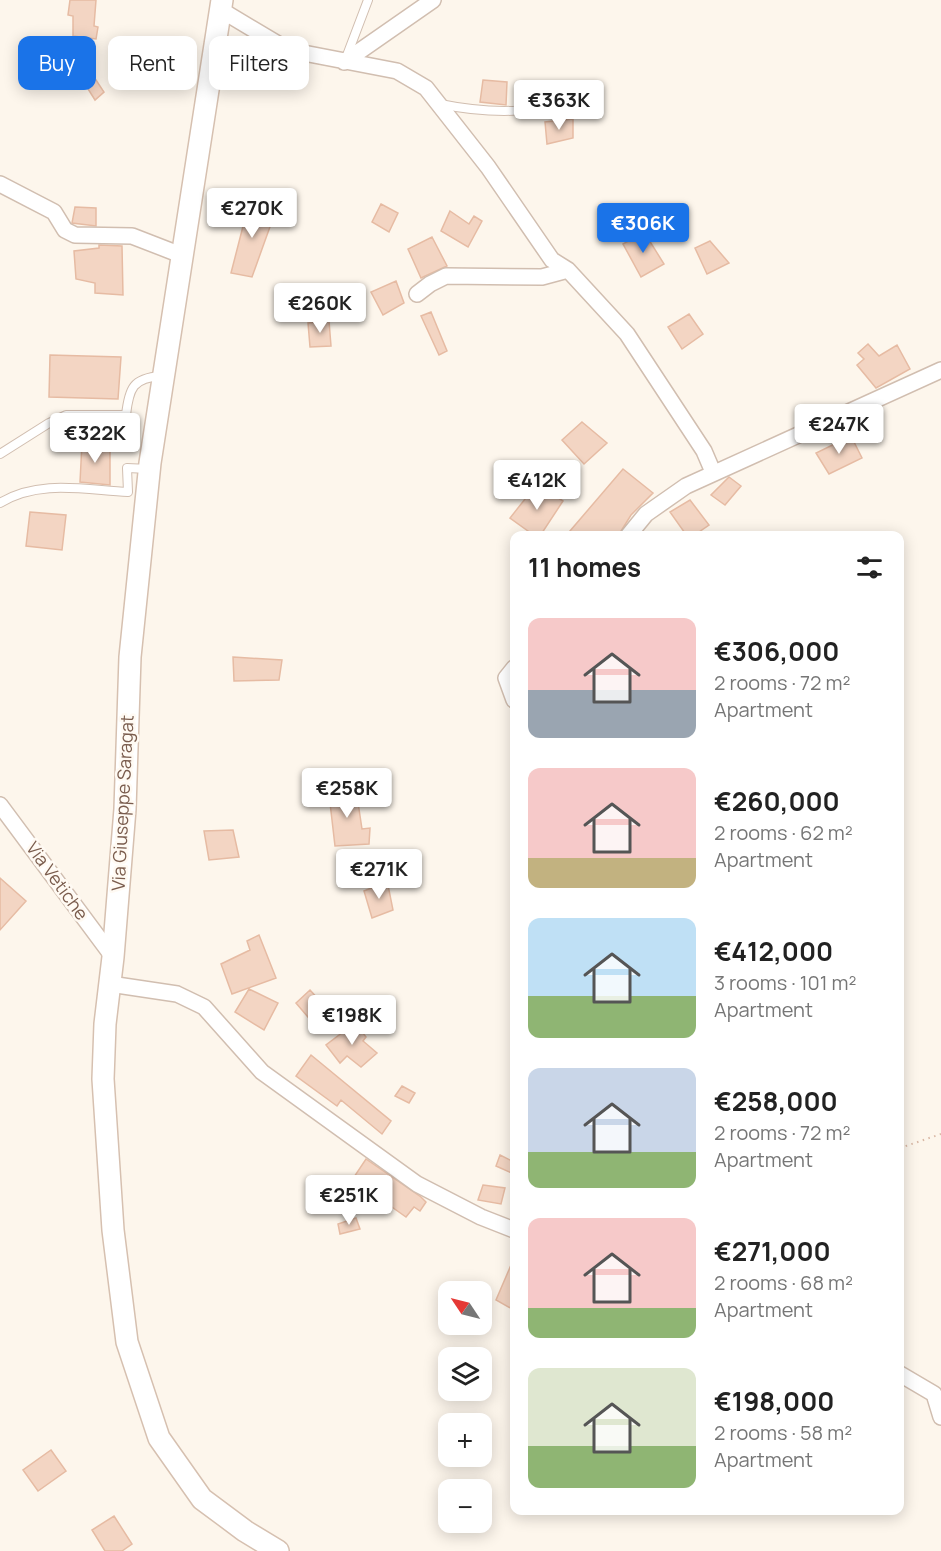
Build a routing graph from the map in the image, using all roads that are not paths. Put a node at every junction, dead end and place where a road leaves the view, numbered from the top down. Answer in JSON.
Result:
{"nodes":[{"id":1,"x":368,"y":0,"type":"edge"},
{"id":2,"x":433,"y":0,"type":"edge"},
{"id":3,"x":221,"y":5,"type":"edge"},
{"id":4,"x":344,"y":62,"type":"junction"},
{"id":5,"x":594,"y":100,"type":"dead end"},
{"id":6,"x":438,"y":103,"type":"junction"},
{"id":7,"x":0,"y":184,"type":"edge"},
{"id":8,"x":181,"y":255,"type":"junction"},
{"id":9,"x":568,"y":270,"type":"junction"},
{"id":10,"x":417,"y":294,"type":"dead end"},
{"id":11,"x":941,"y":370,"type":"edge"},
{"id":12,"x":163,"y":375,"type":"junction"},
{"id":13,"x":0,"y":454,"type":"edge"},
{"id":14,"x":149,"y":469,"type":"junction"},
{"id":15,"x":713,"y":472,"type":"junction"},
{"id":16,"x":0,"y":503,"type":"edge"},
{"id":17,"x":632,"y":531,"type":"edge"},
{"id":18,"x":510,"y":673,"type":"edge"},
{"id":19,"x":510,"y":689,"type":"edge"},
{"id":20,"x":0,"y":805,"type":"edge"},
{"id":21,"x":113,"y":957,"type":"junction"},
{"id":22,"x":110,"y":984,"type":"junction"},
{"id":23,"x":510,"y":1228,"type":"edge"},
{"id":24,"x":904,"y":1376,"type":"edge"},
{"id":25,"x":941,"y":1417,"type":"edge"},
{"id":26,"x":278,"y":1551,"type":"edge"}],
"edges":[{"from":1,"to":4,"type":"lane"},
{"from":2,"to":4,"type":"street"},
{"from":3,"to":4,"type":"street"},
{"from":3,"to":8,"type":"street","name":"Via Giuseppe Saragat"},
{"from":4,"to":6,"type":"street"},
{"from":5,"to":6,"type":"lane"},
{"from":6,"to":9,"type":"street"},
{"from":7,"to":8,"type":"street"},
{"from":8,"to":12,"type":"street","name":"Via Giuseppe Saragat"},
{"from":9,"to":10,"type":"street"},
{"from":9,"to":15,"type":"street"},
{"from":11,"to":15,"type":"street"},
{"from":12,"to":13,"type":"lane"},
{"from":12,"to":14,"type":"street","name":"Via Giuseppe Saragat"},
{"from":14,"to":16,"type":"lane"},
{"from":14,"to":21,"type":"street","name":"Via Giuseppe Saragat"},
{"from":15,"to":17,"type":"street"},
{"from":18,"to":19,"type":"street"},
{"from":20,"to":21,"type":"street","name":"Via Vetiche"},
{"from":21,"to":22,"type":"street","name":"Via Giuseppe Saragat"},
{"from":22,"to":23,"type":"street"},
{"from":22,"to":26,"type":"street","name":"Via Giuseppe Saragat"},
{"from":24,"to":25,"type":"street"}]}
